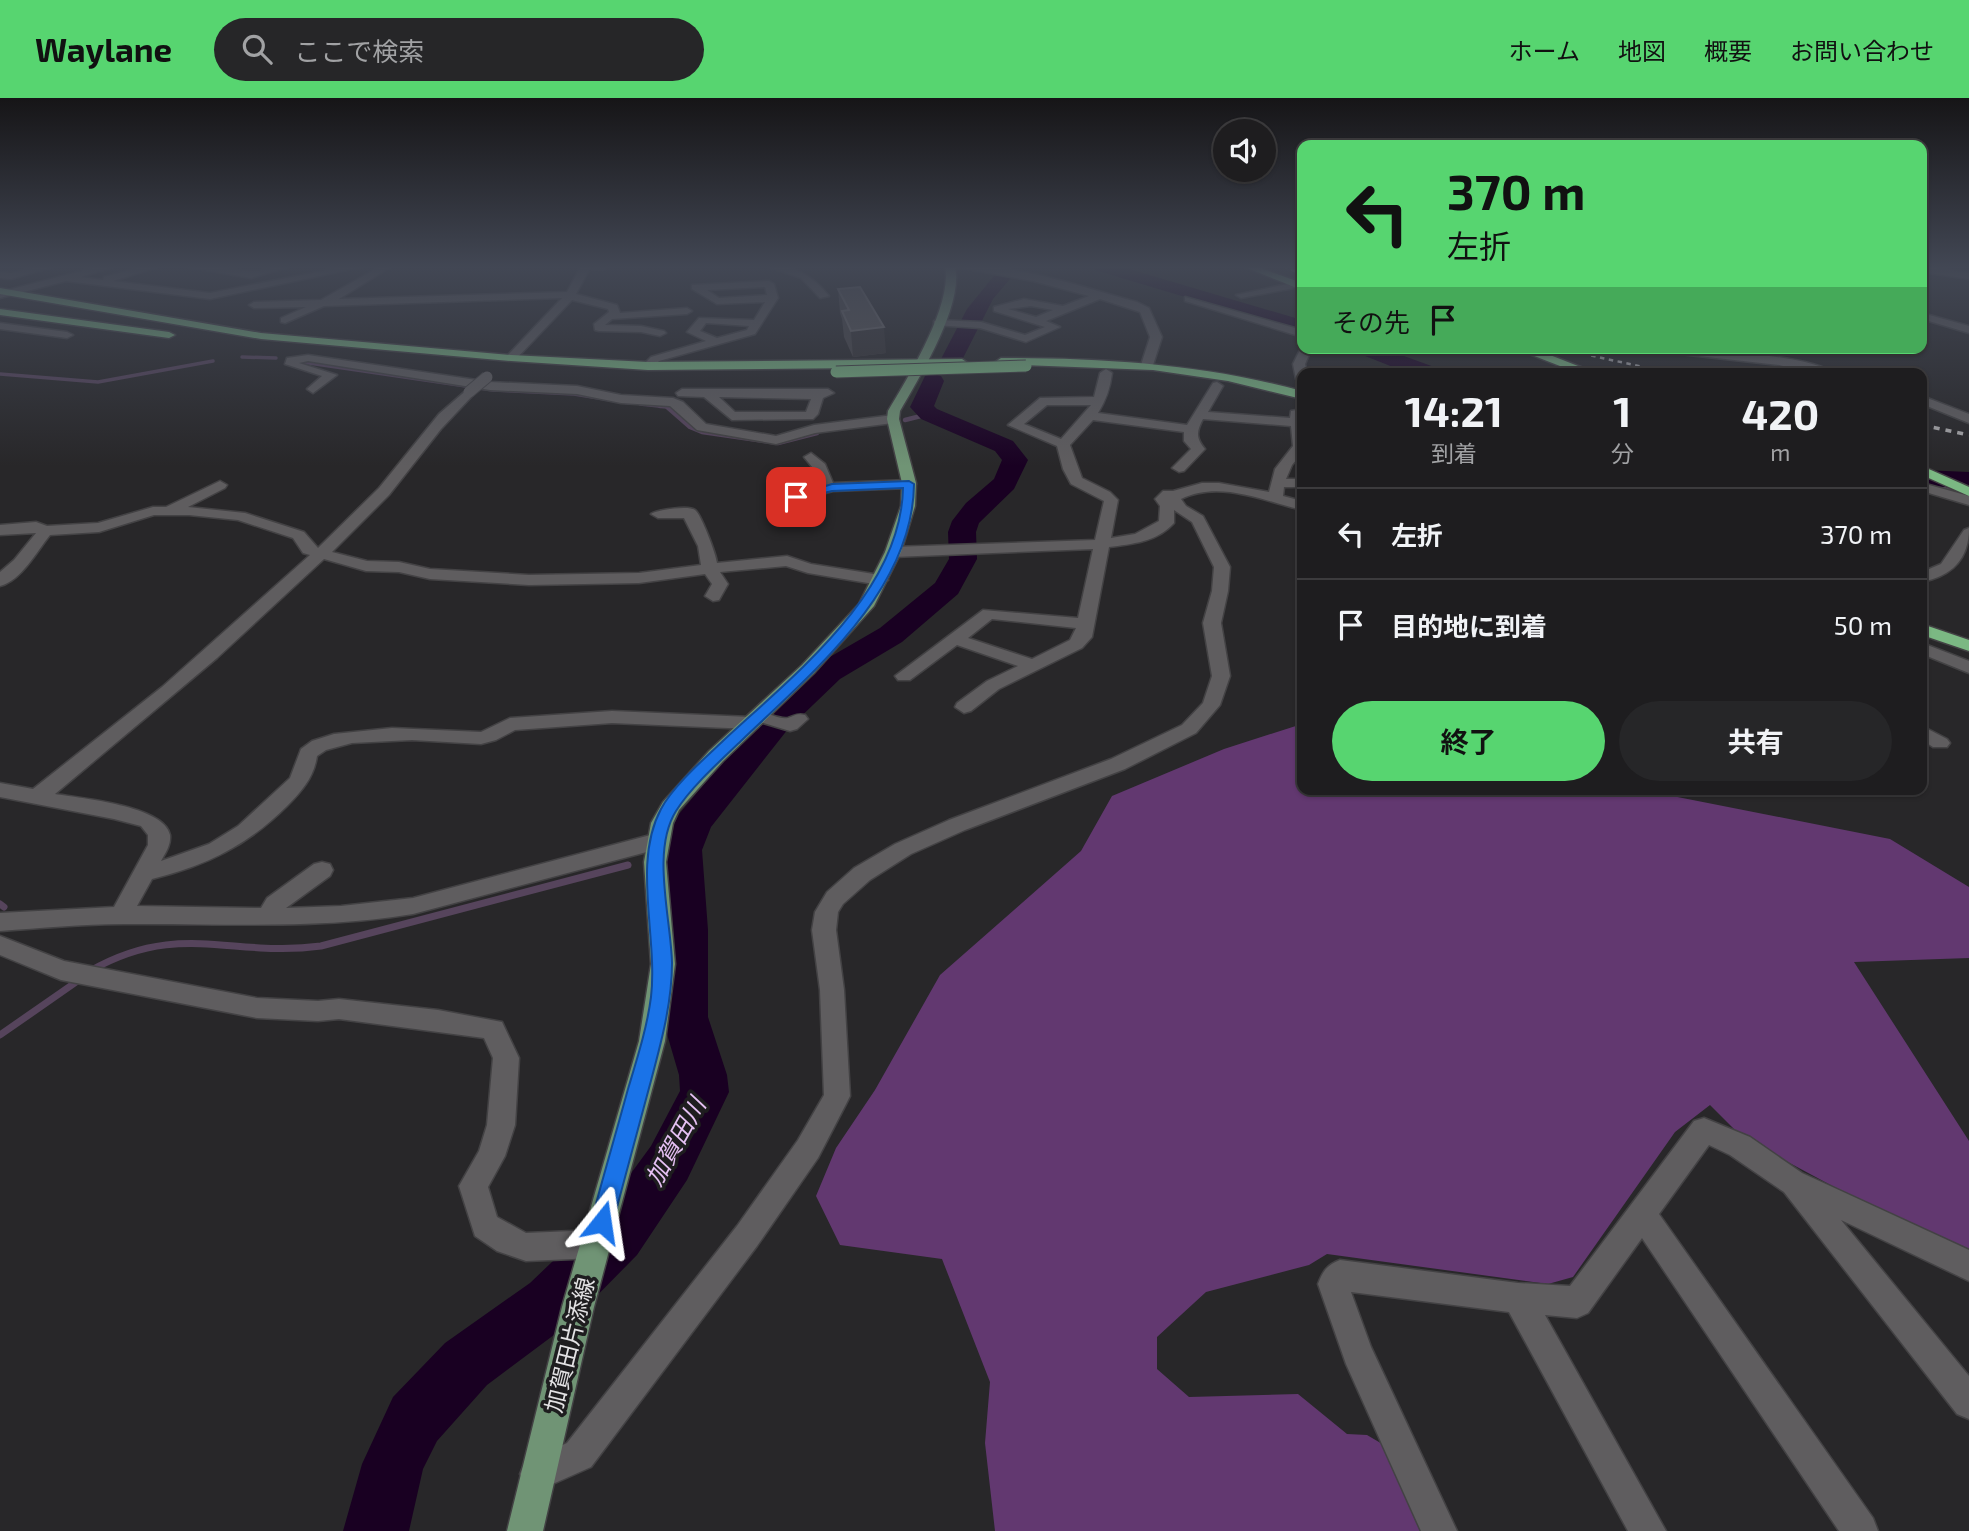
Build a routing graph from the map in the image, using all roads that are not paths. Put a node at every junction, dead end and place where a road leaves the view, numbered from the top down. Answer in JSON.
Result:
{"nodes":[{"id":1,"x":50,"y":333,"type":"edge"},
{"id":2,"x":154,"y":333,"type":"edge"},
{"id":3,"x":205,"y":333,"type":"edge"},
{"id":4,"x":243,"y":333,"type":"edge"},
{"id":5,"x":535,"y":333,"type":"edge"},
{"id":6,"x":695,"y":333,"type":"edge"},
{"id":7,"x":748,"y":333,"type":"edge"},
{"id":8,"x":938,"y":333,"type":"edge"},
{"id":9,"x":1006,"y":333,"type":"edge"},
{"id":10,"x":1041,"y":333,"type":"edge"},
{"id":11,"x":1154,"y":333,"type":"edge"},
{"id":12,"x":67,"y":335,"type":"dead end"},
{"id":13,"x":177,"y":336,"type":"dead end"},
{"id":14,"x":219,"y":342,"type":"dead end"},
{"id":15,"x":717,"y":342,"type":"junction"},
{"id":16,"x":281,"y":344,"type":"junction"},
{"id":17,"x":293,"y":351,"type":"junction"},
{"id":18,"x":342,"y":351,"type":"junction"},
{"id":19,"x":1537,"y":354,"type":"edge"},
{"id":20,"x":1710,"y":354,"type":"edge"},
{"id":21,"x":384,"y":355,"type":"junction"},
{"id":22,"x":480,"y":356,"type":"junction"},
{"id":23,"x":511,"y":358,"type":"junction"},
{"id":24,"x":525,"y":359,"type":"junction"},
{"id":25,"x":432,"y":363,"type":"junction"},
{"id":26,"x":922,"y":363,"type":"junction"},
{"id":27,"x":1147,"y":365,"type":"junction"},
{"id":28,"x":648,"y":366,"type":"junction"},
{"id":29,"x":1576,"y":368,"type":"edge"},
{"id":30,"x":1804,"y":368,"type":"edge"},
{"id":31,"x":614,"y":369,"type":"junction"},
{"id":32,"x":492,"y":373,"type":"junction"},
{"id":33,"x":1106,"y":373,"type":"junction"},
{"id":34,"x":915,"y":376,"type":"junction"},
{"id":35,"x":691,"y":377,"type":"junction"},
{"id":36,"x":1217,"y":386,"type":"junction"},
{"id":37,"x":313,"y":389,"type":"dead end"},
{"id":38,"x":708,"y":394,"type":"junction"},
{"id":39,"x":1297,"y":394,"type":"edge"},
{"id":40,"x":678,"y":398,"type":"junction"},
{"id":41,"x":1100,"y":401,"type":"junction"},
{"id":42,"x":1297,"y":401,"type":"edge"},
{"id":43,"x":1927,"y":402,"type":"edge"},
{"id":44,"x":1297,"y":413,"type":"edge"},
{"id":45,"x":1297,"y":414,"type":"edge"},
{"id":46,"x":1200,"y":415,"type":"junction"},
{"id":47,"x":1090,"y":416,"type":"junction"},
{"id":48,"x":893,"y":419,"type":"junction"},
{"id":49,"x":1969,"y":419,"type":"edge"},
{"id":50,"x":1191,"y":429,"type":"junction"},
{"id":51,"x":1063,"y":444,"type":"junction"},
{"id":52,"x":1297,"y":450,"type":"edge"},
{"id":53,"x":811,"y":457,"type":"dead end"},
{"id":54,"x":1180,"y":468,"type":"dead end"},
{"id":55,"x":1927,"y":472,"type":"edge"},
{"id":56,"x":909,"y":484,"type":"junction"},
{"id":57,"x":1297,"y":484,"type":"edge"},
{"id":58,"x":220,"y":485,"type":"dead end"},
{"id":59,"x":832,"y":487,"type":"junction"},
{"id":60,"x":1927,"y":488,"type":"edge"},
{"id":61,"x":1963,"y":489,"type":"edge"},
{"id":62,"x":1277,"y":490,"type":"junction"},
{"id":63,"x":1180,"y":492,"type":"junction"},
{"id":64,"x":796,"y":497,"type":"dead end"},
{"id":65,"x":1969,"y":501,"type":"edge"},
{"id":66,"x":1297,"y":503,"type":"edge"},
{"id":67,"x":172,"y":510,"type":"junction"},
{"id":68,"x":658,"y":514,"type":"dead end"},
{"id":69,"x":0,"y":530,"type":"edge"},
{"id":70,"x":45,"y":531,"type":"junction"},
{"id":71,"x":1969,"y":533,"type":"edge"},
{"id":72,"x":1102,"y":544,"type":"junction"},
{"id":73,"x":893,"y":552,"type":"junction"},
{"id":74,"x":321,"y":554,"type":"junction"},
{"id":75,"x":1949,"y":563,"type":"junction"},
{"id":76,"x":1966,"y":567,"type":"dead end"},
{"id":77,"x":709,"y":569,"type":"junction"},
{"id":78,"x":1927,"y":575,"type":"edge"},
{"id":79,"x":880,"y":580,"type":"junction"},
{"id":80,"x":0,"y":581,"type":"edge"},
{"id":81,"x":713,"y":596,"type":"dead end"},
{"id":82,"x":1085,"y":624,"type":"junction"},
{"id":83,"x":1927,"y":631,"type":"edge"},
{"id":84,"x":955,"y":639,"type":"junction"},
{"id":85,"x":1969,"y":646,"type":"edge"},
{"id":86,"x":1927,"y":650,"type":"edge"},
{"id":87,"x":1034,"y":665,"type":"junction"},
{"id":88,"x":1969,"y":668,"type":"edge"},
{"id":89,"x":904,"y":676,"type":"dead end"},
{"id":90,"x":964,"y":707,"type":"dead end"},
{"id":91,"x":759,"y":719,"type":"junction"},
{"id":92,"x":794,"y":722,"type":"dead end"},
{"id":93,"x":1927,"y":735,"type":"edge"},
{"id":94,"x":1940,"y":743,"type":"dead end"},
{"id":95,"x":0,"y":790,"type":"edge"},
{"id":96,"x":37,"y":797,"type":"junction"},
{"id":97,"x":658,"y":841,"type":"junction"},
{"id":98,"x":322,"y":870,"type":"dead end"},
{"id":99,"x":147,"y":872,"type":"junction"},
{"id":100,"x":121,"y":915,"type":"junction"},
{"id":101,"x":267,"y":918,"type":"junction"},
{"id":102,"x":0,"y":922,"type":"edge"},
{"id":103,"x":0,"y":945,"type":"edge"},
{"id":104,"x":1792,"y":1182,"type":"junction"},
{"id":105,"x":1643,"y":1215,"type":"junction"},
{"id":106,"x":586,"y":1245,"type":"junction"},
{"id":107,"x":1969,"y":1266,"type":"edge"},
{"id":108,"x":1518,"y":1298,"type":"junction"},
{"id":109,"x":1969,"y":1402,"type":"edge"},
{"id":110,"x":537,"y":1474,"type":"junction"},
{"id":111,"x":524,"y":1531,"type":"edge"},
{"id":112,"x":1439,"y":1531,"type":"edge"},
{"id":113,"x":1648,"y":1531,"type":"edge"},
{"id":114,"x":1860,"y":1531,"type":"edge"}],
"edges":[{"from":1,"to":12,"type":"street"},
{"from":2,"to":13,"type":"highway"},
{"from":3,"to":16,"type":"highway"},
{"from":4,"to":22,"type":"highway"},
{"from":5,"to":23,"type":"street"},
{"from":6,"to":15,"type":"street"},
{"from":7,"to":15,"type":"street"},
{"from":8,"to":26,"type":"main road"},
{"from":9,"to":10,"type":"street"},
{"from":11,"to":27,"type":"street"},
{"from":14,"to":17,"type":"highway"},
{"from":15,"to":28,"type":"street"},
{"from":16,"to":18,"type":"highway"},
{"from":16,"to":22,"type":"highway"},
{"from":17,"to":18,"type":"highway"},
{"from":17,"to":25,"type":"highway"},
{"from":18,"to":21,"type":"highway"},
{"from":19,"to":29,"type":"highway"},
{"from":20,"to":30,"type":"street"},
{"from":21,"to":25,"type":"highway"},
{"from":21,"to":31,"type":"highway"},
{"from":22,"to":23,"type":"highway"},
{"from":23,"to":24,"type":"highway"},
{"from":24,"to":28,"type":"highway"},
{"from":24,"to":31,"type":"highway"},
{"from":25,"to":32,"type":"highway"},
{"from":26,"to":27,"type":"highway"},
{"from":26,"to":28,"type":"highway"},
{"from":26,"to":34,"type":"main road"},
{"from":27,"to":39,"type":"highway"},
{"from":31,"to":42,"type":"highway","bridge":true},
{"from":32,"to":35,"type":"highway"},
{"from":32,"to":74,"type":"street","bridge":true},
{"from":33,"to":34,"type":"highway"},
{"from":33,"to":36,"type":"highway"},
{"from":33,"to":41,"type":"street"},
{"from":34,"to":35,"type":"highway"},
{"from":34,"to":48,"type":"main road"},
{"from":35,"to":40,"type":"street"},
{"from":36,"to":44,"type":"highway"},
{"from":36,"to":46,"type":"street"},
{"from":37,"to":40,"type":"street"},
{"from":38,"to":38,"type":"street"},
{"from":38,"to":40,"type":"street"},
{"from":40,"to":48,"type":"street"},
{"from":41,"to":47,"type":"street"},
{"from":41,"to":51,"type":"street"},
{"from":43,"to":49,"type":"street"},
{"from":45,"to":46,"type":"street"},
{"from":46,"to":50,"type":"street"},
{"from":47,"to":50,"type":"street"},
{"from":47,"to":51,"type":"street"},
{"from":48,"to":56,"type":"main road","name":"加賀田片添線"},
{"from":50,"to":54,"type":"street"},
{"from":51,"to":72,"type":"street"},
{"from":52,"to":62,"type":"street"},
{"from":53,"to":59,"type":"street"},
{"from":55,"to":61,"type":"highway"},
{"from":56,"to":59,"type":"street"},
{"from":56,"to":73,"type":"main road","name":"加賀田片添線"},
{"from":57,"to":62,"type":"street"},
{"from":58,"to":67,"type":"street"},
{"from":59,"to":64,"type":"street"},
{"from":60,"to":65,"type":"street"},
{"from":62,"to":63,"type":"street"},
{"from":62,"to":66,"type":"street"},
{"from":63,"to":72,"type":"street"},
{"from":63,"to":110,"type":"street"},
{"from":67,"to":70,"type":"street"},
{"from":67,"to":74,"type":"street"},
{"from":68,"to":77,"type":"street"},
{"from":69,"to":70,"type":"street"},
{"from":70,"to":80,"type":"street"},
{"from":71,"to":75,"type":"street"},
{"from":72,"to":73,"type":"street"},
{"from":72,"to":82,"type":"street"},
{"from":73,"to":79,"type":"main road","name":"加賀田片添線"},
{"from":74,"to":77,"type":"street"},
{"from":74,"to":96,"type":"street"},
{"from":75,"to":76,"type":"street"},
{"from":75,"to":78,"type":"street"},
{"from":77,"to":79,"type":"street"},
{"from":77,"to":81,"type":"street"},
{"from":79,"to":91,"type":"main road","name":"加賀田片添線"},
{"from":82,"to":84,"type":"street"},
{"from":82,"to":87,"type":"street"},
{"from":83,"to":85,"type":"highway"},
{"from":84,"to":87,"type":"street"},
{"from":84,"to":89,"type":"street"},
{"from":86,"to":88,"type":"street"},
{"from":87,"to":90,"type":"street"},
{"from":91,"to":92,"type":"street"},
{"from":91,"to":97,"type":"main road","name":"加賀田片添線"},
{"from":91,"to":99,"type":"street"},
{"from":93,"to":94,"type":"street"},
{"from":95,"to":96,"type":"street"},
{"from":96,"to":99,"type":"street"},
{"from":97,"to":101,"type":"street"},
{"from":97,"to":106,"type":"main road","name":"加賀田片添線"},
{"from":98,"to":101,"type":"street"},
{"from":99,"to":100,"type":"street"},
{"from":100,"to":101,"type":"street"},
{"from":100,"to":102,"type":"street"},
{"from":103,"to":106,"type":"street"},
{"from":104,"to":105,"type":"street"},
{"from":104,"to":107,"type":"street"},
{"from":104,"to":109,"type":"street"},
{"from":105,"to":108,"type":"street"},
{"from":105,"to":114,"type":"street"},
{"from":106,"to":110,"type":"main road","name":"加賀田片添線"},
{"from":108,"to":112,"type":"street"},
{"from":108,"to":113,"type":"street"},
{"from":110,"to":111,"type":"main road","name":"加賀田片添線"}]}
